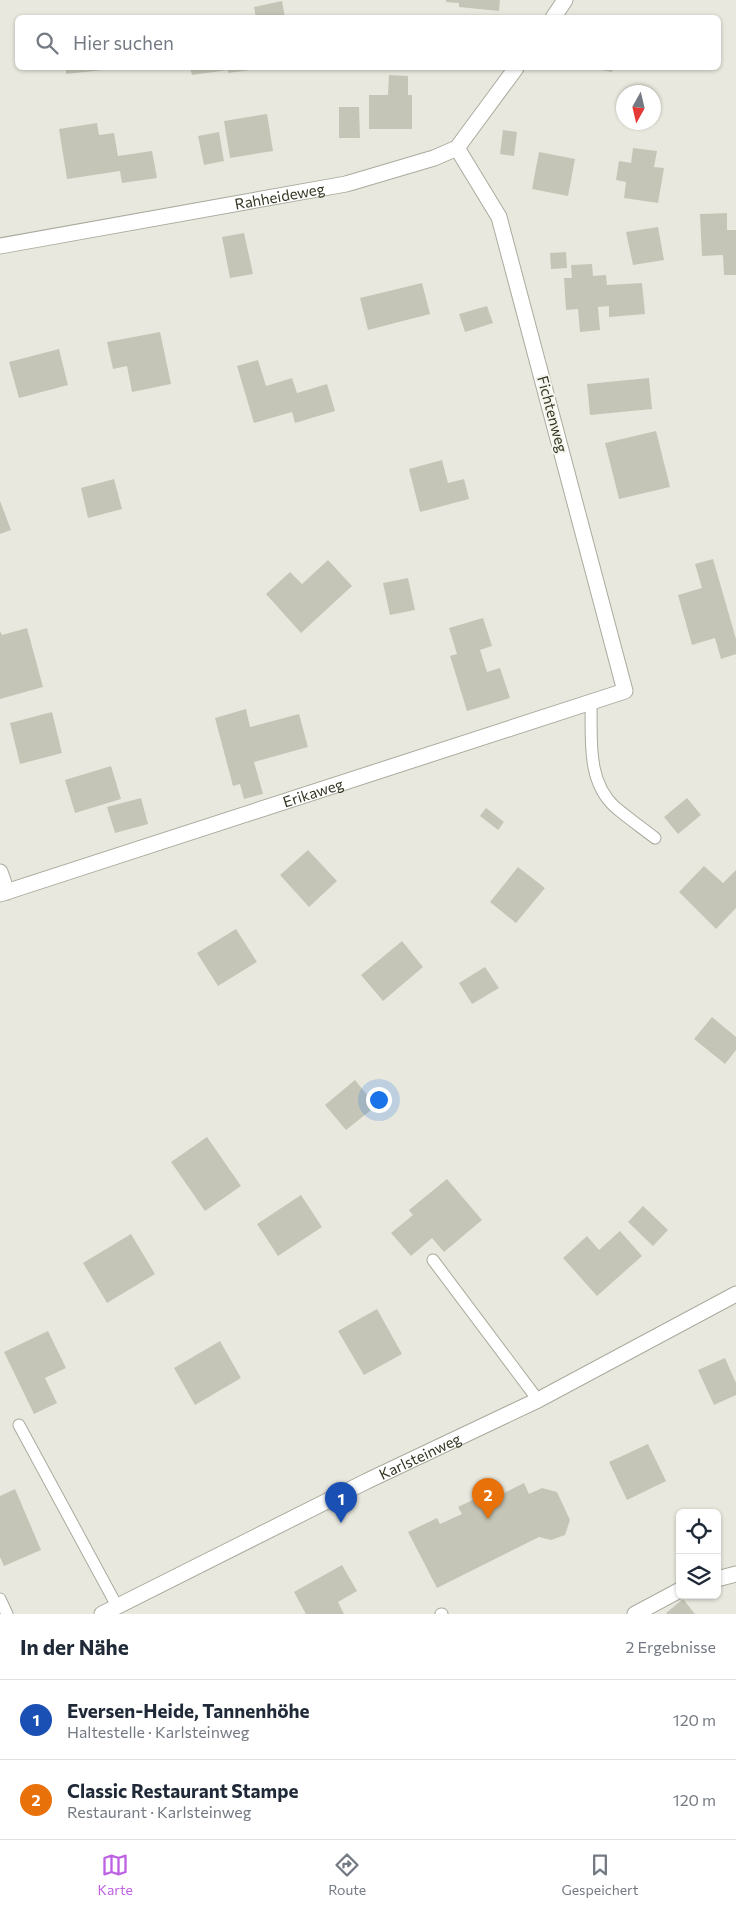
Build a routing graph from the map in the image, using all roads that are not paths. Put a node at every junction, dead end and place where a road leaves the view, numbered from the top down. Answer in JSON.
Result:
{"nodes":[{"id":1,"x":565,"y":0,"type":"edge"},
{"id":2,"x":554,"y":15,"type":"edge"},
{"id":3,"x":515,"y":70,"type":"edge"},
{"id":4,"x":457,"y":148,"type":"junction"},
{"id":5,"x":0,"y":246,"type":"edge"},
{"id":6,"x":625,"y":691,"type":"joint"},
{"id":7,"x":591,"y":702,"type":"junction"},
{"id":8,"x":655,"y":838,"type":"dead end"},
{"id":9,"x":0,"y":872,"type":"edge"},
{"id":10,"x":3,"y":893,"type":"edge"},
{"id":11,"x":433,"y":1260,"type":"dead end"},
{"id":12,"x":736,"y":1294,"type":"edge"},
{"id":13,"x":538,"y":1400,"type":"junction"},
{"id":14,"x":19,"y":1425,"type":"dead end"},
{"id":15,"x":736,"y":1574,"type":"edge"},
{"id":16,"x":721,"y":1578,"type":"edge"},
{"id":17,"x":676,"y":1592,"type":"edge"},
{"id":18,"x":0,"y":1599,"type":"edge"},
{"id":19,"x":117,"y":1606,"type":"junction"},
{"id":20,"x":642,"y":1612,"type":"edge"},
{"id":21,"x":7,"y":1614,"type":"edge"},
{"id":22,"x":102,"y":1614,"type":"edge"}],
"edges":[{"from":1,"to":2,"type":"street"},
{"from":3,"to":4,"type":"street"},
{"from":4,"to":5,"type":"street","name":"Rahheideweg"},
{"from":4,"to":6,"type":"street","name":"Fichtenweg"},
{"from":6,"to":7,"type":"street","name":"Erikaweg"},
{"from":7,"to":8,"type":"lane"},
{"from":7,"to":10,"type":"street","name":"Erikaweg"},
{"from":9,"to":10,"type":"street"},
{"from":11,"to":13,"type":"lane"},
{"from":12,"to":13,"type":"street","name":"Karlsteinweg"},
{"from":13,"to":19,"type":"street","name":"Karlsteinweg"},
{"from":14,"to":19,"type":"lane"},
{"from":15,"to":16,"type":"street"},
{"from":17,"to":20,"type":"street"},
{"from":18,"to":21,"type":"lane"},
{"from":19,"to":22,"type":"street","name":"Karlsteinweg"}]}
